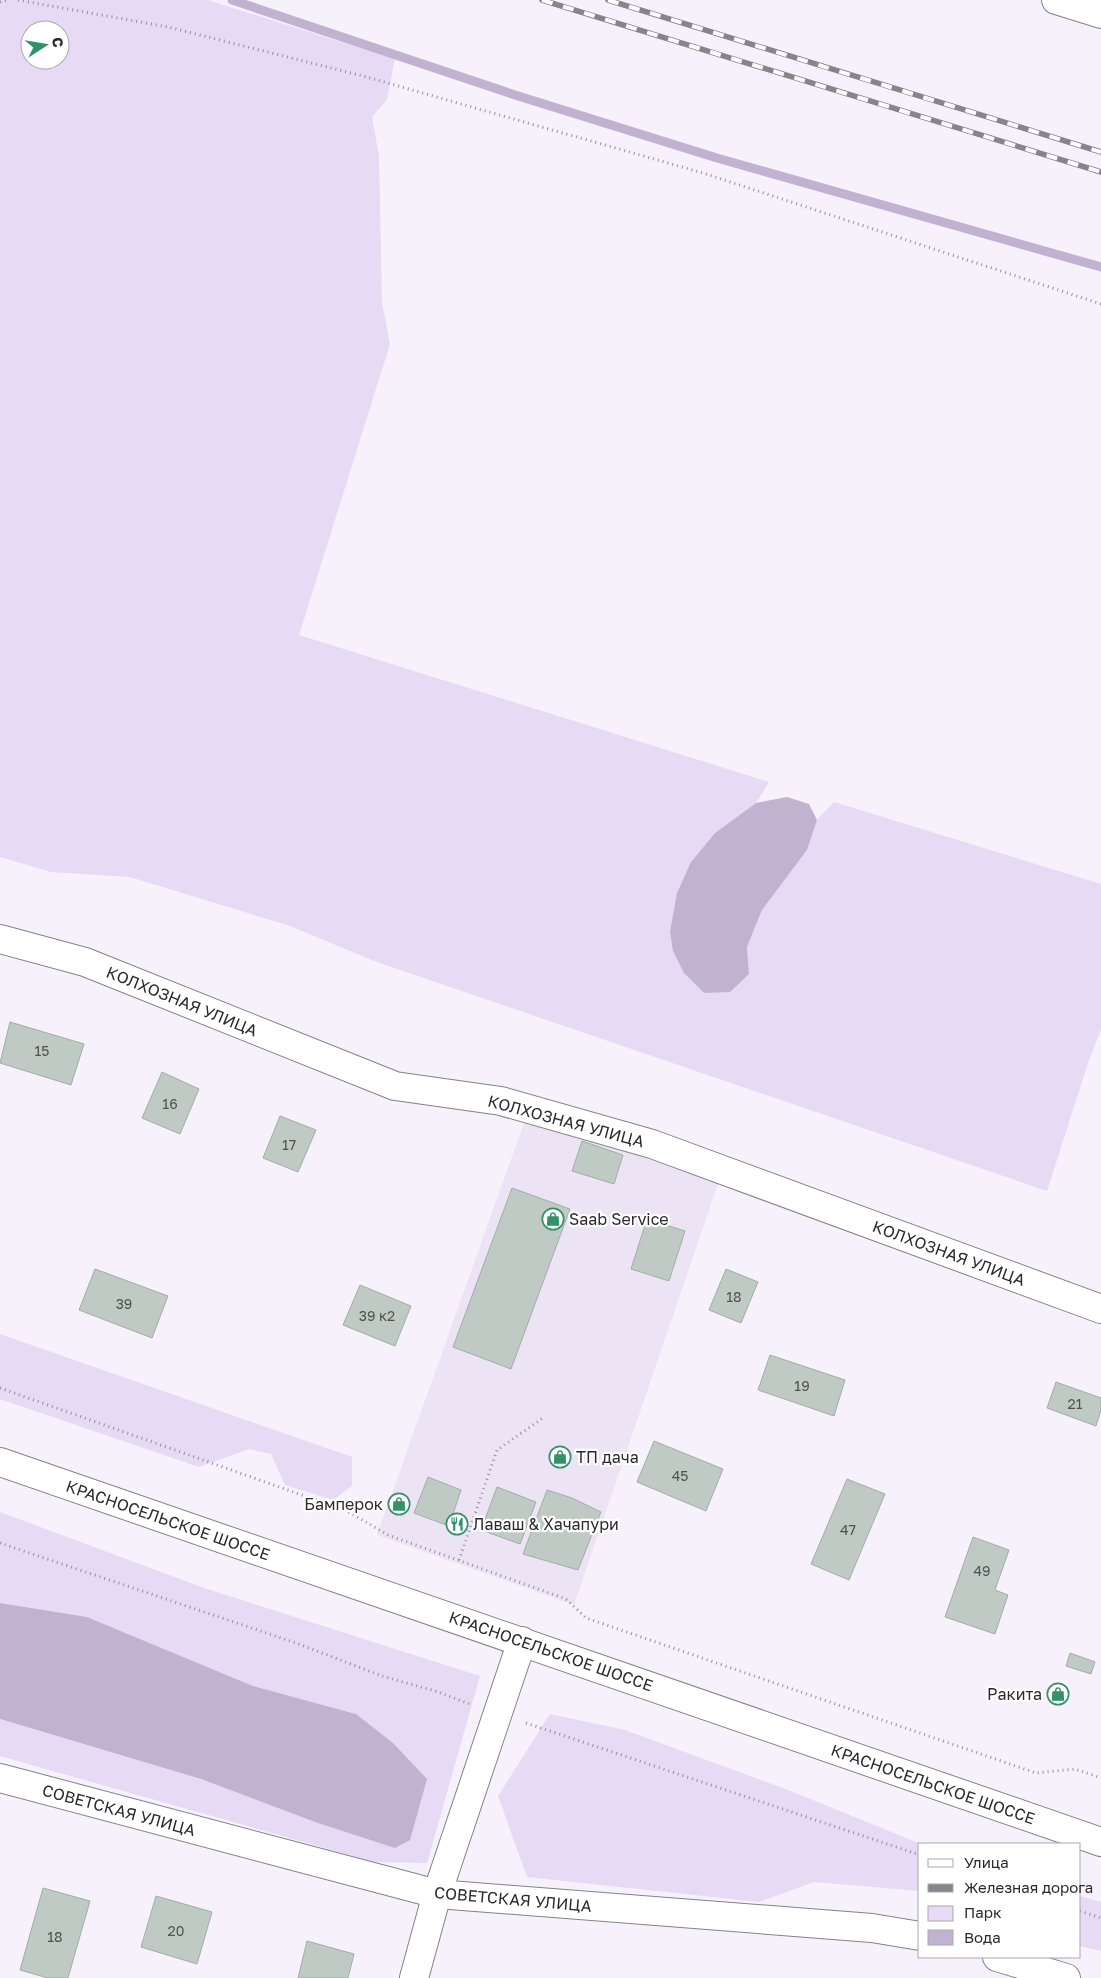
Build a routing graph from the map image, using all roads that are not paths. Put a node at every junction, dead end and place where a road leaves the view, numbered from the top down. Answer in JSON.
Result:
{"nodes":[{"id":1,"x":1056,"y":0,"type":"edge"},
{"id":2,"x":1101,"y":14,"type":"edge"},
{"id":3,"x":0,"y":939,"type":"edge"},
{"id":4,"x":1101,"y":1309,"type":"edge"},
{"id":5,"x":0,"y":1462,"type":"edge"},
{"id":6,"x":522,"y":1641,"type":"junction"},
{"id":7,"x":0,"y":1778,"type":"edge"},
{"id":8,"x":1099,"y":1837,"type":"edge"},
{"id":9,"x":437,"y":1894,"type":"junction"},
{"id":10,"x":918,"y":1936,"type":"edge"},
{"id":11,"x":1000,"y":1958,"type":"edge"},
{"id":12,"x":414,"y":1978,"type":"edge"},
{"id":13,"x":1066,"y":1978,"type":"edge"}],
"edges":[{"from":1,"to":2,"type":"main road"},
{"from":3,"to":4,"type":"main road","name":"КОЛХОЗНАЯ УЛИЦА"},
{"from":5,"to":6,"type":"main road","name":"КРАСНОСЕЛЬСКОЕ ШОССЕ"},
{"from":6,"to":8,"type":"main road","name":"КРАСНОСЕЛЬСКОЕ ШОССЕ"},
{"from":6,"to":9,"type":"main road"},
{"from":7,"to":9,"type":"main road","name":"СОВЕТСКАЯ УЛИЦА"},
{"from":9,"to":10,"type":"main road","name":"СОВЕТСКАЯ УЛИЦА"},
{"from":9,"to":12,"type":"main road"},
{"from":11,"to":13,"type":"main road"}]}
